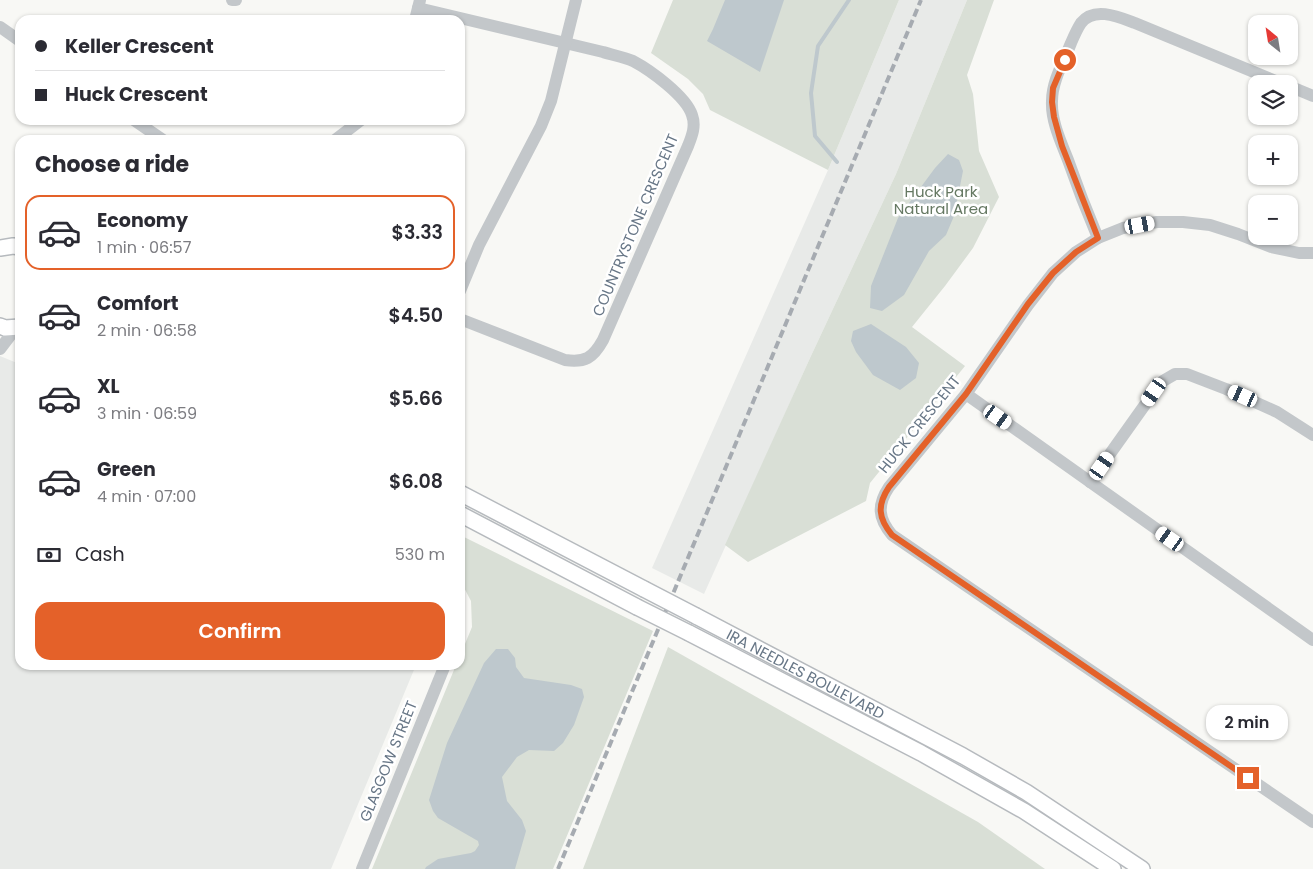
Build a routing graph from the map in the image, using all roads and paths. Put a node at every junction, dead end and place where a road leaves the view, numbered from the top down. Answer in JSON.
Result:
{"nodes":[{"id":1,"x":576,"y":0,"type":"edge"},
{"id":2,"x":417,"y":9,"type":"edge"},
{"id":3,"x":443,"y":15,"type":"edge"},
{"id":4,"x":465,"y":20,"type":"edge"},
{"id":5,"x":0,"y":27,"type":"edge"},
{"id":6,"x":15,"y":38,"type":"edge"},
{"id":7,"x":566,"y":43,"type":"junction"},
{"id":8,"x":1261,"y":75,"type":"edge"},
{"id":9,"x":1298,"y":90,"type":"edge"},
{"id":10,"x":1313,"y":96,"type":"edge"},
{"id":11,"x":141,"y":125,"type":"edge"},
{"id":12,"x":354,"y":125,"type":"edge"},
{"id":13,"x":156,"y":135,"type":"edge"},
{"id":14,"x":341,"y":135,"type":"edge"},
{"id":15,"x":1098,"y":238,"type":"junction"},
{"id":16,"x":15,"y":246,"type":"edge"},
{"id":17,"x":0,"y":248,"type":"edge"},
{"id":18,"x":1313,"y":253,"type":"edge"},
{"id":19,"x":465,"y":279,"type":"edge"},
{"id":20,"x":465,"y":320,"type":"edge"},
{"id":21,"x":0,"y":326,"type":"edge"},
{"id":22,"x":15,"y":327,"type":"edge"},
{"id":23,"x":15,"y":331,"type":"edge"},
{"id":24,"x":0,"y":349,"type":"edge"},
{"id":25,"x":966,"y":394,"type":"junction"},
{"id":26,"x":1313,"y":435,"type":"edge"},
{"id":27,"x":1090,"y":482,"type":"junction"},
{"id":28,"x":465,"y":496,"type":"edge"},
{"id":29,"x":465,"y":517,"type":"edge"},
{"id":30,"x":1313,"y":640,"type":"edge"},
{"id":31,"x":443,"y":670,"type":"edge"},
{"id":32,"x":1313,"y":822,"type":"edge"},
{"id":33,"x":362,"y":869,"type":"edge"},
{"id":34,"x":1113,"y":869,"type":"edge"},
{"id":35,"x":1142,"y":869,"type":"edge"}],
"edges":[{"from":1,"to":7,"type":"street"},
{"from":2,"to":3,"type":"street","name":"COUNTRYSTONE CRESCENT"},
{"from":4,"to":7,"type":"street","name":"COUNTRYSTONE CRESCENT"},
{"from":5,"to":6,"type":"street"},
{"from":7,"to":19,"type":"street"},
{"from":7,"to":20,"type":"street","name":"COUNTRYSTONE CRESCENT"},
{"from":8,"to":15,"type":"street"},
{"from":9,"to":10,"type":"street"},
{"from":11,"to":13,"type":"street"},
{"from":12,"to":14,"type":"street"},
{"from":15,"to":18,"type":"street","name":"HUCK CRESCENT"},
{"from":15,"to":25,"type":"street","name":"HUCK CRESCENT"},
{"from":16,"to":17,"type":"main road"},
{"from":21,"to":22,"type":"main road"},
{"from":23,"to":24,"type":"street"},
{"from":25,"to":27,"type":"street"},
{"from":25,"to":32,"type":"street","name":"HUCK CRESCENT"},
{"from":26,"to":27,"type":"street"},
{"from":27,"to":30,"type":"street"},
{"from":28,"to":35,"type":"main road","name":"IRA NEEDLES BOULEVARD","bridge":true},
{"from":29,"to":34,"type":"main road","name":"IRA NEEDLES BOULEVARD","bridge":true},
{"from":31,"to":33,"type":"street","name":"GLASGOW STREET"}]}
